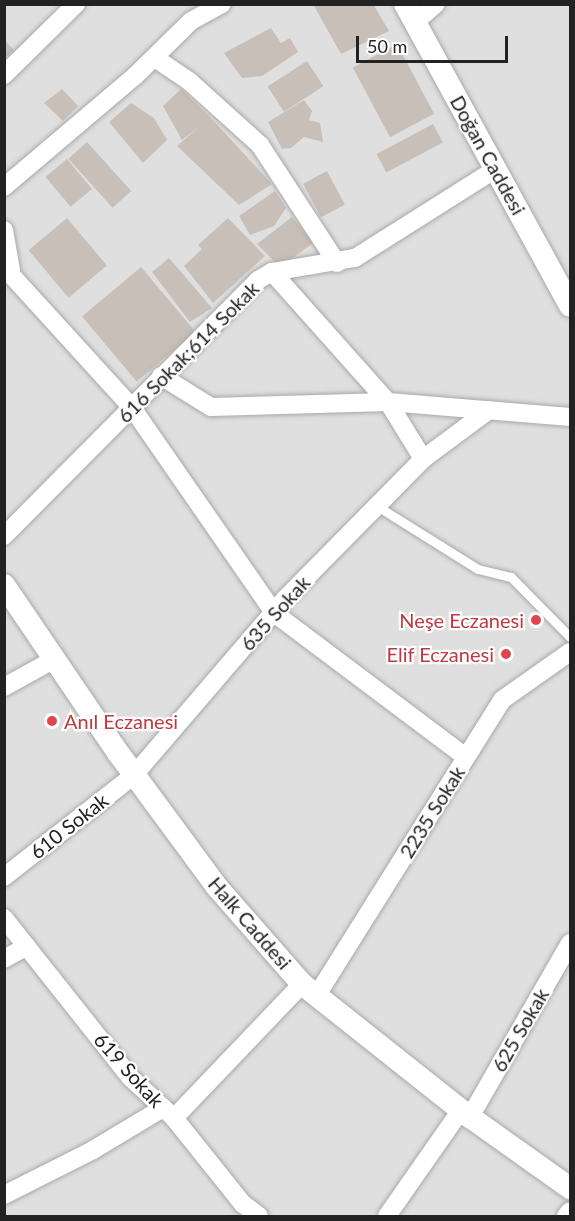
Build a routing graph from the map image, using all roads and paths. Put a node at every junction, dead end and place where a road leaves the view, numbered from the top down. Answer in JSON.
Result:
{"nodes":[{"id":1,"x":76,"y":4,"type":"edge"},
{"id":2,"x":222,"y":4,"type":"edge"},
{"id":3,"x":436,"y":4,"type":"edge"},
{"id":4,"x":410,"y":14,"type":"edge"},
{"id":5,"x":155,"y":58,"type":"junction"},
{"id":6,"x":4,"y":75,"type":"edge"},
{"id":7,"x":496,"y":169,"type":"junction"},
{"id":8,"x":4,"y":187,"type":"edge"},
{"id":9,"x":4,"y":230,"type":"edge"},
{"id":10,"x":337,"y":263,"type":"junction"},
{"id":11,"x":8,"y":268,"type":"edge"},
{"id":12,"x":272,"y":272,"type":"junction"},
{"id":13,"x":565,"y":280,"type":"edge"},
{"id":14,"x":570,"y":306,"type":"edge"},
{"id":15,"x":161,"y":376,"type":"junction"},
{"id":16,"x":388,"y":402,"type":"junction"},
{"id":17,"x":133,"y":409,"type":"junction"},
{"id":18,"x":489,"y":410,"type":"junction"},
{"id":19,"x":570,"y":417,"type":"edge"},
{"id":20,"x":423,"y":459,"type":"junction"},
{"id":21,"x":377,"y":506,"type":"junction"},
{"id":22,"x":4,"y":536,"type":"edge"},
{"id":23,"x":4,"y":585,"type":"edge"},
{"id":24,"x":274,"y":613,"type":"junction"},
{"id":25,"x":570,"y":637,"type":"edge"},
{"id":26,"x":570,"y":652,"type":"edge"},
{"id":27,"x":55,"y":659,"type":"junction"},
{"id":28,"x":4,"y":687,"type":"edge"},
{"id":29,"x":466,"y":757,"type":"junction"},
{"id":30,"x":134,"y":774,"type":"junction"},
{"id":31,"x":4,"y":877,"type":"edge"},
{"id":32,"x":4,"y":918,"type":"edge"},
{"id":33,"x":570,"y":943,"type":"edge"},
{"id":34,"x":27,"y":946,"type":"junction"},
{"id":35,"x":4,"y":959,"type":"edge"},
{"id":36,"x":310,"y":990,"type":"junction"},
{"id":37,"x":168,"y":1113,"type":"junction"},
{"id":38,"x":466,"y":1113,"type":"junction"},
{"id":39,"x":570,"y":1188,"type":"edge"},
{"id":40,"x":4,"y":1196,"type":"edge"},
{"id":41,"x":237,"y":1210,"type":"edge"},
{"id":42,"x":570,"y":1211,"type":"edge"},
{"id":43,"x":259,"y":1216,"type":"edge"},
{"id":44,"x":387,"y":1216,"type":"edge"},
{"id":45,"x":566,"y":1216,"type":"edge"}],
"edges":[{"from":1,"to":6,"type":"street"},
{"from":2,"to":5,"type":"street"},
{"from":3,"to":4,"type":"street"},
{"from":4,"to":7,"type":"street","name":"Doğan Caddesi"},
{"from":5,"to":8,"type":"street"},
{"from":5,"to":10,"type":"street"},
{"from":7,"to":10,"type":"street","name":"616 Sokak;614 Sokak"},
{"from":7,"to":13,"type":"street","name":"Doğan Caddesi"},
{"from":9,"to":11,"type":"street"},
{"from":10,"to":12,"type":"street","name":"616 Sokak;614 Sokak"},
{"from":11,"to":17,"type":"street"},
{"from":12,"to":15,"type":"street","name":"616 Sokak;614 Sokak"},
{"from":12,"to":16,"type":"street"},
{"from":13,"to":14,"type":"street","name":"Doğan Caddesi"},
{"from":15,"to":16,"type":"street"},
{"from":15,"to":17,"type":"street","name":"616 Sokak;614 Sokak"},
{"from":16,"to":18,"type":"street"},
{"from":16,"to":20,"type":"street"},
{"from":17,"to":22,"type":"street","name":"616 Sokak;614 Sokak"},
{"from":17,"to":24,"type":"street"},
{"from":18,"to":19,"type":"street"},
{"from":18,"to":20,"type":"street","name":"635 Sokak"},
{"from":20,"to":21,"type":"street","name":"635 Sokak"},
{"from":21,"to":24,"type":"street","name":"635 Sokak"},
{"from":21,"to":25,"type":"lane"},
{"from":23,"to":27,"type":"street","name":"Halk Caddesi"},
{"from":24,"to":29,"type":"street"},
{"from":24,"to":30,"type":"street","name":"635 Sokak"},
{"from":26,"to":29,"type":"street","name":"2235 Sokak"},
{"from":27,"to":28,"type":"street"},
{"from":27,"to":30,"type":"street","name":"Halk Caddesi"},
{"from":29,"to":36,"type":"street","name":"2235 Sokak"},
{"from":30,"to":31,"type":"street","name":"610 Sokak"},
{"from":30,"to":36,"type":"street","name":"Halk Caddesi"},
{"from":32,"to":34,"type":"street","name":"619 Sokak"},
{"from":33,"to":38,"type":"street","name":"625 Sokak"},
{"from":34,"to":35,"type":"street"},
{"from":34,"to":37,"type":"street","name":"619 Sokak"},
{"from":36,"to":37,"type":"street","name":"2235 Sokak"},
{"from":36,"to":38,"type":"street","name":"Halk Caddesi"},
{"from":37,"to":40,"type":"street","name":"2235 Sokak"},
{"from":37,"to":41,"type":"street","name":"619 Sokak"},
{"from":38,"to":39,"type":"street","name":"Halk Caddesi"},
{"from":38,"to":44,"type":"street","name":"625 Sokak"},
{"from":41,"to":43,"type":"street","name":"619 Sokak"},
{"from":42,"to":45,"type":"street"}]}
